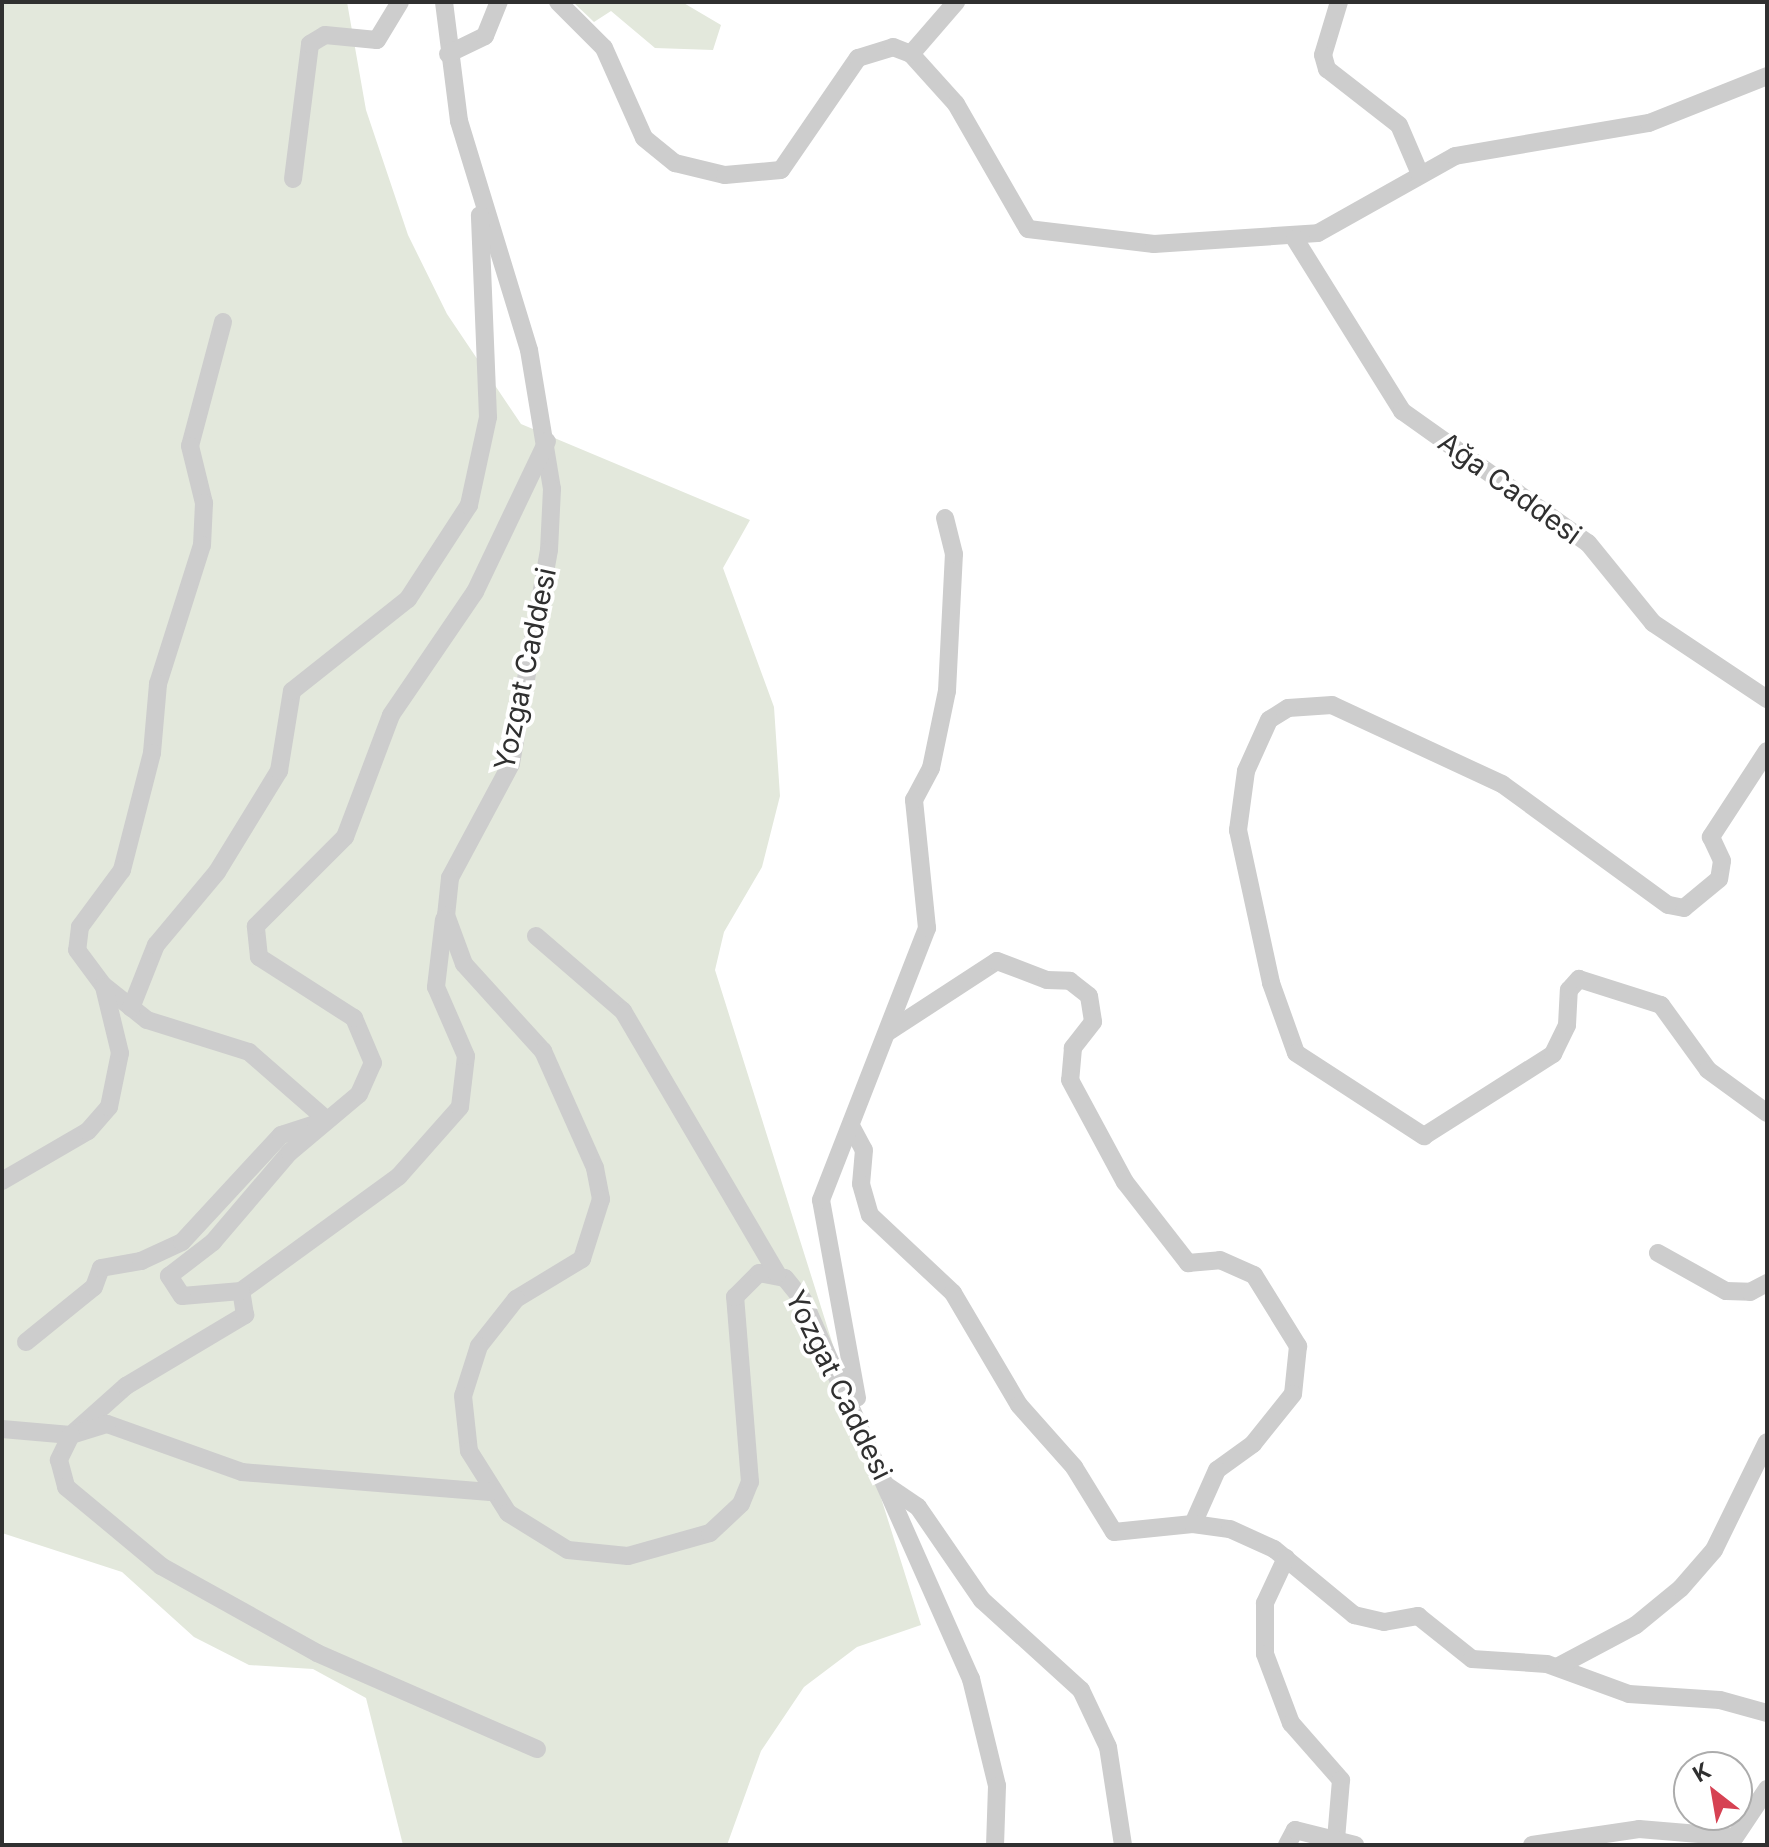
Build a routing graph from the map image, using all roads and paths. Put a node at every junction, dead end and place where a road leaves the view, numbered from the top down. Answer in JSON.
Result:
{"nodes":[{"id":1,"x":400,"y":2,"type":"edge"},
{"id":2,"x":444,"y":2,"type":"edge"},
{"id":3,"x":499,"y":2,"type":"edge"},
{"id":4,"x":558,"y":2,"type":"edge"},
{"id":5,"x":956,"y":2,"type":"edge"},
{"id":6,"x":1339,"y":2,"type":"edge"},
{"id":7,"x":448,"y":54,"type":"junction"},
{"id":8,"x":911,"y":54,"type":"junction"},
{"id":9,"x":1767,"y":76,"type":"edge"},
{"id":10,"x":1420,"y":174,"type":"junction"},
{"id":11,"x":293,"y":179,"type":"dead end"},
{"id":12,"x":479,"y":196,"type":"junction"},
{"id":13,"x":1295,"y":239,"type":"junction"},
{"id":14,"x":223,"y":322,"type":"dead end"},
{"id":15,"x":547,"y":440,"type":"junction"},
{"id":16,"x":945,"y":518,"type":"dead end"},
{"id":17,"x":1767,"y":699,"type":"edge"},
{"id":18,"x":1767,"y":751,"type":"edge"},
{"id":19,"x":446,"y":915,"type":"junction"},
{"id":20,"x":536,"y":936,"type":"dead end"},
{"id":21,"x":103,"y":985,"type":"junction"},
{"id":22,"x":131,"y":1008,"type":"junction"},
{"id":23,"x":888,"y":1032,"type":"junction"},
{"id":24,"x":1767,"y":1113,"type":"edge"},
{"id":25,"x":327,"y":1120,"type":"junction"},
{"id":26,"x":851,"y":1126,"type":"junction"},
{"id":27,"x":2,"y":1181,"type":"edge"},
{"id":28,"x":1658,"y":1253,"type":"dead end"},
{"id":29,"x":777,"y":1274,"type":"junction"},
{"id":30,"x":1767,"y":1283,"type":"edge"},
{"id":31,"x":241,"y":1291,"type":"junction"},
{"id":32,"x":26,"y":1342,"type":"dead end"},
{"id":33,"x":2,"y":1429,"type":"edge"},
{"id":34,"x":864,"y":1432,"type":"junction"},
{"id":35,"x":71,"y":1435,"type":"junction"},
{"id":36,"x":1767,"y":1442,"type":"edge"},
{"id":37,"x":887,"y":1486,"type":"junction"},
{"id":38,"x":490,"y":1492,"type":"junction"},
{"id":39,"x":1193,"y":1524,"type":"junction"},
{"id":40,"x":1286,"y":1558,"type":"junction"},
{"id":41,"x":1557,"y":1667,"type":"junction"},
{"id":42,"x":1767,"y":1713,"type":"edge"},
{"id":43,"x":537,"y":1749,"type":"dead end"},
{"id":44,"x":1767,"y":1789,"type":"edge"},
{"id":45,"x":1336,"y":1840,"type":"junction"},
{"id":46,"x":995,"y":1845,"type":"edge"},
{"id":47,"x":1123,"y":1845,"type":"edge"},
{"id":48,"x":1287,"y":1845,"type":"edge"},
{"id":49,"x":1355,"y":1845,"type":"edge"},
{"id":50,"x":1532,"y":1845,"type":"edge"}],
"edges":[{"from":1,"to":11,"type":"street"},
{"from":2,"to":7,"type":"street","name":"Yozgat Caddesi"},
{"from":3,"to":7,"type":"street"},
{"from":4,"to":8,"type":"street"},
{"from":5,"to":8,"type":"street"},
{"from":6,"to":10,"type":"street"},
{"from":7,"to":12,"type":"street","name":"Yozgat Caddesi"},
{"from":8,"to":13,"type":"street"},
{"from":9,"to":10,"type":"street"},
{"from":10,"to":13,"type":"street"},
{"from":12,"to":15,"type":"street","name":"Yozgat Caddesi"},
{"from":12,"to":22,"type":"street"},
{"from":13,"to":17,"type":"street","name":"Ağa Caddesi"},
{"from":14,"to":21,"type":"street"},
{"from":15,"to":19,"type":"street","name":"Yozgat Caddesi"},
{"from":15,"to":25,"type":"street"},
{"from":16,"to":23,"type":"street"},
{"from":18,"to":24,"type":"street"},
{"from":19,"to":31,"type":"street"},
{"from":19,"to":38,"type":"street","name":"Yozgat Caddesi"},
{"from":20,"to":29,"type":"street"},
{"from":21,"to":22,"type":"street"},
{"from":21,"to":27,"type":"street"},
{"from":22,"to":25,"type":"street"},
{"from":23,"to":26,"type":"street"},
{"from":23,"to":39,"type":"street"},
{"from":25,"to":31,"type":"street"},
{"from":25,"to":32,"type":"street"},
{"from":26,"to":34,"type":"street"},
{"from":26,"to":39,"type":"street"},
{"from":28,"to":30,"type":"street"},
{"from":29,"to":34,"type":"street","name":"Yozgat Caddesi"},
{"from":29,"to":38,"type":"street","name":"Yozgat Caddesi"},
{"from":31,"to":35,"type":"street"},
{"from":33,"to":35,"type":"street"},
{"from":34,"to":37,"type":"street","name":"Yozgat Caddesi"},
{"from":35,"to":38,"type":"street"},
{"from":35,"to":43,"type":"street"},
{"from":36,"to":41,"type":"street"},
{"from":37,"to":46,"type":"street","name":"Yozgat Caddesi"},
{"from":37,"to":47,"type":"street"},
{"from":39,"to":40,"type":"street"},
{"from":40,"to":41,"type":"street"},
{"from":40,"to":45,"type":"street"},
{"from":41,"to":42,"type":"street"},
{"from":44,"to":50,"type":"street"},
{"from":45,"to":48,"type":"street"},
{"from":45,"to":49,"type":"street"}]}
